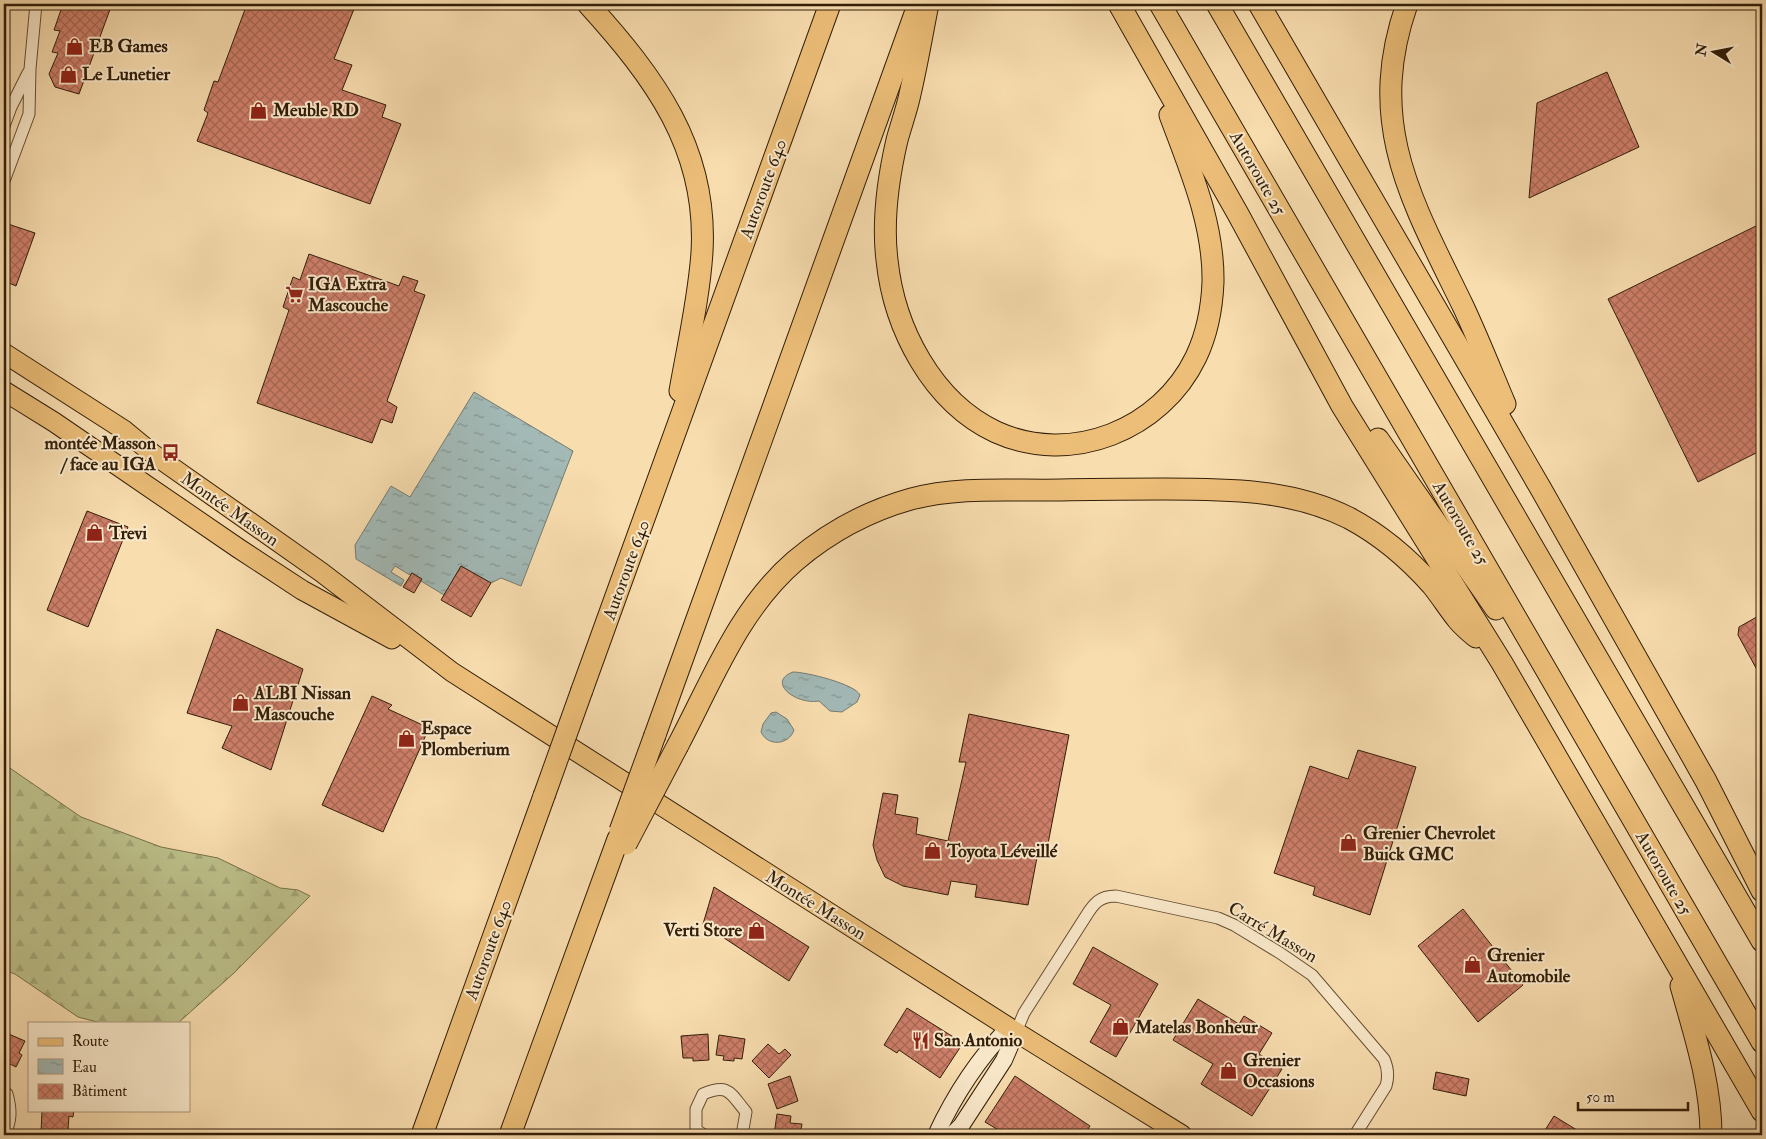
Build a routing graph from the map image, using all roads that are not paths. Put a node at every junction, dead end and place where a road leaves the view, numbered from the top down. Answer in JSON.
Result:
{"nodes":[{"id":1,"x":36,"y":4,"type":"edge"},
{"id":2,"x":588,"y":4,"type":"edge"},
{"id":3,"x":830,"y":4,"type":"edge"},
{"id":4,"x":918,"y":4,"type":"edge"},
{"id":5,"x":928,"y":4,"type":"edge"},
{"id":6,"x":1119,"y":4,"type":"edge"},
{"id":7,"x":1160,"y":4,"type":"edge"},
{"id":8,"x":1217,"y":4,"type":"edge"},
{"id":9,"x":1259,"y":4,"type":"edge"},
{"id":10,"x":1407,"y":4,"type":"edge"},
{"id":11,"x":1150,"y":58,"type":"junction"},
{"id":12,"x":30,"y":69,"type":"junction"},
{"id":13,"x":4,"y":126,"type":"edge"},
{"id":14,"x":4,"y":181,"type":"edge"},
{"id":15,"x":1238,"y":214,"type":"junction"},
{"id":16,"x":4,"y":353,"type":"edge"},
{"id":17,"x":4,"y":391,"type":"edge"},
{"id":18,"x":72,"y":396,"type":"junction"},
{"id":19,"x":54,"y":422,"type":"junction"},
{"id":20,"x":671,"y":446,"type":"junction"},
{"id":21,"x":1541,"y":489,"type":"junction"},
{"id":22,"x":1502,"y":663,"type":"junction"},
{"id":23,"x":452,"y":672,"type":"junction"},
{"id":24,"x":1578,"y":726,"type":"junction"},
{"id":25,"x":622,"y":841,"type":"junction"},
{"id":26,"x":1762,"y":891,"type":"edge"},
{"id":27,"x":1762,"y":941,"type":"edge"},
{"id":28,"x":1673,"y":957,"type":"junction"},
{"id":29,"x":1013,"y":1030,"type":"junction"},
{"id":30,"x":1762,"y":1042,"type":"edge"},
{"id":31,"x":4,"y":1092,"type":"edge"},
{"id":32,"x":1762,"y":1111,"type":"edge"},
{"id":33,"x":4,"y":1134,"type":"edge"},
{"id":34,"x":422,"y":1135,"type":"edge"},
{"id":35,"x":510,"y":1135,"type":"edge"},
{"id":36,"x":704,"y":1135,"type":"edge"},
{"id":37,"x":742,"y":1135,"type":"edge"},
{"id":38,"x":936,"y":1135,"type":"edge"},
{"id":39,"x":952,"y":1135,"type":"edge"},
{"id":40,"x":1182,"y":1135,"type":"edge"},
{"id":41,"x":1355,"y":1135,"type":"edge"},
{"id":42,"x":1711,"y":1135,"type":"edge"}],
"edges":[{"from":1,"to":12,"type":"street"},
{"from":2,"to":20,"type":"highway"},
{"from":3,"to":20,"type":"highway","name":"Autoroute 640"},
{"from":4,"to":25,"type":"highway","bridge":true},
{"from":5,"to":11,"type":"highway"},
{"from":6,"to":11,"type":"highway"},
{"from":7,"to":24,"type":"highway","name":"Autoroute 25"},
{"from":8,"to":27,"type":"highway"},
{"from":9,"to":21,"type":"highway"},
{"from":10,"to":21,"type":"highway"},
{"from":11,"to":15,"type":"highway"},
{"from":12,"to":13,"type":"street"},
{"from":12,"to":14,"type":"street"},
{"from":15,"to":22,"type":"highway"},
{"from":15,"to":24,"type":"highway"},
{"from":16,"to":18,"type":"main road","name":"Montée Masson"},
{"from":17,"to":19,"type":"main road","name":"Montée Masson"},
{"from":18,"to":19,"type":"main road"},
{"from":18,"to":23,"type":"main road","name":"Montée Masson"},
{"from":19,"to":23,"type":"main road","name":"Montée Masson"},
{"from":20,"to":34,"type":"highway","name":"Autoroute 640","bridge":true},
{"from":21,"to":26,"type":"highway"},
{"from":22,"to":25,"type":"highway","bridge":true},
{"from":22,"to":28,"type":"highway"},
{"from":23,"to":29,"type":"main road","name":"Montée Masson"},
{"from":24,"to":30,"type":"highway","name":"Autoroute 25"},
{"from":25,"to":35,"type":"highway"},
{"from":28,"to":32,"type":"highway"},
{"from":28,"to":42,"type":"highway"},
{"from":29,"to":38,"type":"street"},
{"from":29,"to":39,"type":"street"},
{"from":29,"to":40,"type":"main road","name":"Montée Masson"},
{"from":29,"to":41,"type":"street","name":"Carré Masson"},
{"from":31,"to":33,"type":"street"},
{"from":36,"to":37,"type":"street"}]}
